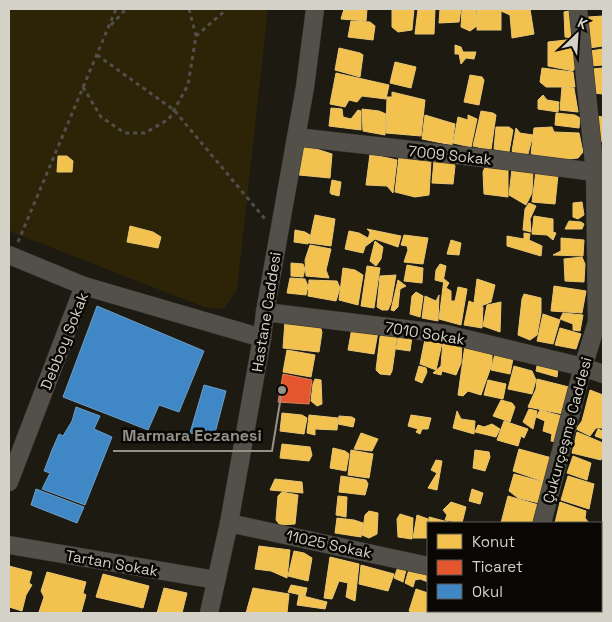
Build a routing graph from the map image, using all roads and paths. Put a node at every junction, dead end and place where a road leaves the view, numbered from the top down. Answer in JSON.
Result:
{"nodes":[{"id":1,"x":116,"y":9,"type":"edge"},
{"id":2,"x":126,"y":9,"type":"edge"},
{"id":3,"x":189,"y":9,"type":"edge"},
{"id":4,"x":227,"y":9,"type":"edge"},
{"id":5,"x":315,"y":9,"type":"edge"},
{"id":6,"x":578,"y":9,"type":"edge"},
{"id":7,"x":109,"y":26,"type":"junction"},
{"id":8,"x":196,"y":36,"type":"junction"},
{"id":9,"x":97,"y":55,"type":"junction"},
{"id":10,"x":83,"y":87,"type":"junction"},
{"id":11,"x":174,"y":110,"type":"junction"},
{"id":12,"x":296,"y":137,"type":"junction"},
{"id":13,"x":599,"y":173,"type":"edge"},
{"id":14,"x":278,"y":236,"type":"junction"},
{"id":15,"x":10,"y":256,"type":"edge"},
{"id":16,"x":84,"y":286,"type":"junction"},
{"id":17,"x":265,"y":312,"type":"junction"},
{"id":18,"x":600,"y":316,"type":"edge"},
{"id":19,"x":262,"y":338,"type":"junction"},
{"id":20,"x":583,"y":367,"type":"junction"},
{"id":21,"x":603,"y":374,"type":"edge"},
{"id":22,"x":9,"y":482,"type":"edge"},
{"id":23,"x":542,"y":522,"type":"edge"},
{"id":24,"x":229,"y":523,"type":"junction"},
{"id":25,"x":9,"y":545,"type":"edge"},
{"id":26,"x":427,"y":566,"type":"edge"},
{"id":27,"x":216,"y":580,"type":"junction"},
{"id":28,"x":208,"y":613,"type":"edge"}],
"edges":[{"from":1,"to":7,"type":"path"},
{"from":2,"to":7,"type":"path"},
{"from":3,"to":8,"type":"path"},
{"from":4,"to":8,"type":"path"},
{"from":5,"to":12,"type":"street","name":"Hastane Caddesi"},
{"from":6,"to":13,"type":"street","name":"Çukurçeşme Caddesi"},
{"from":7,"to":9,"type":"path"},
{"from":8,"to":11,"type":"path"},
{"from":9,"to":10,"type":"path"},
{"from":9,"to":11,"type":"path"},
{"from":10,"to":11,"type":"path"},
{"from":10,"to":15,"type":"path"},
{"from":11,"to":14,"type":"path"},
{"from":12,"to":13,"type":"street","name":"7009 Sokak"},
{"from":12,"to":14,"type":"street","name":"Hastane Caddesi"},
{"from":13,"to":18,"type":"street","name":"Çukurçeşme Caddesi"},
{"from":14,"to":17,"type":"street","name":"Hastane Caddesi"},
{"from":15,"to":16,"type":"street"},
{"from":16,"to":19,"type":"street","name":"Debboy Sokak"},
{"from":16,"to":22,"type":"street","name":"Debboy Sokak"},
{"from":17,"to":19,"type":"street","name":"Hastane Caddesi"},
{"from":17,"to":20,"type":"street","name":"7010 Sokak"},
{"from":18,"to":20,"type":"street","name":"Çukurçeşme Caddesi"},
{"from":19,"to":24,"type":"street","name":"Hastane Caddesi"},
{"from":20,"to":21,"type":"street","name":"7010 Sokak"},
{"from":20,"to":23,"type":"street","name":"Çukurçeşme Caddesi"},
{"from":24,"to":26,"type":"street","name":"11025 Sokak"},
{"from":24,"to":27,"type":"street","name":"Hastane Caddesi"},
{"from":25,"to":27,"type":"street","name":"Tartan Sokak"},
{"from":27,"to":28,"type":"street","name":"Hastane Caddesi"}]}
